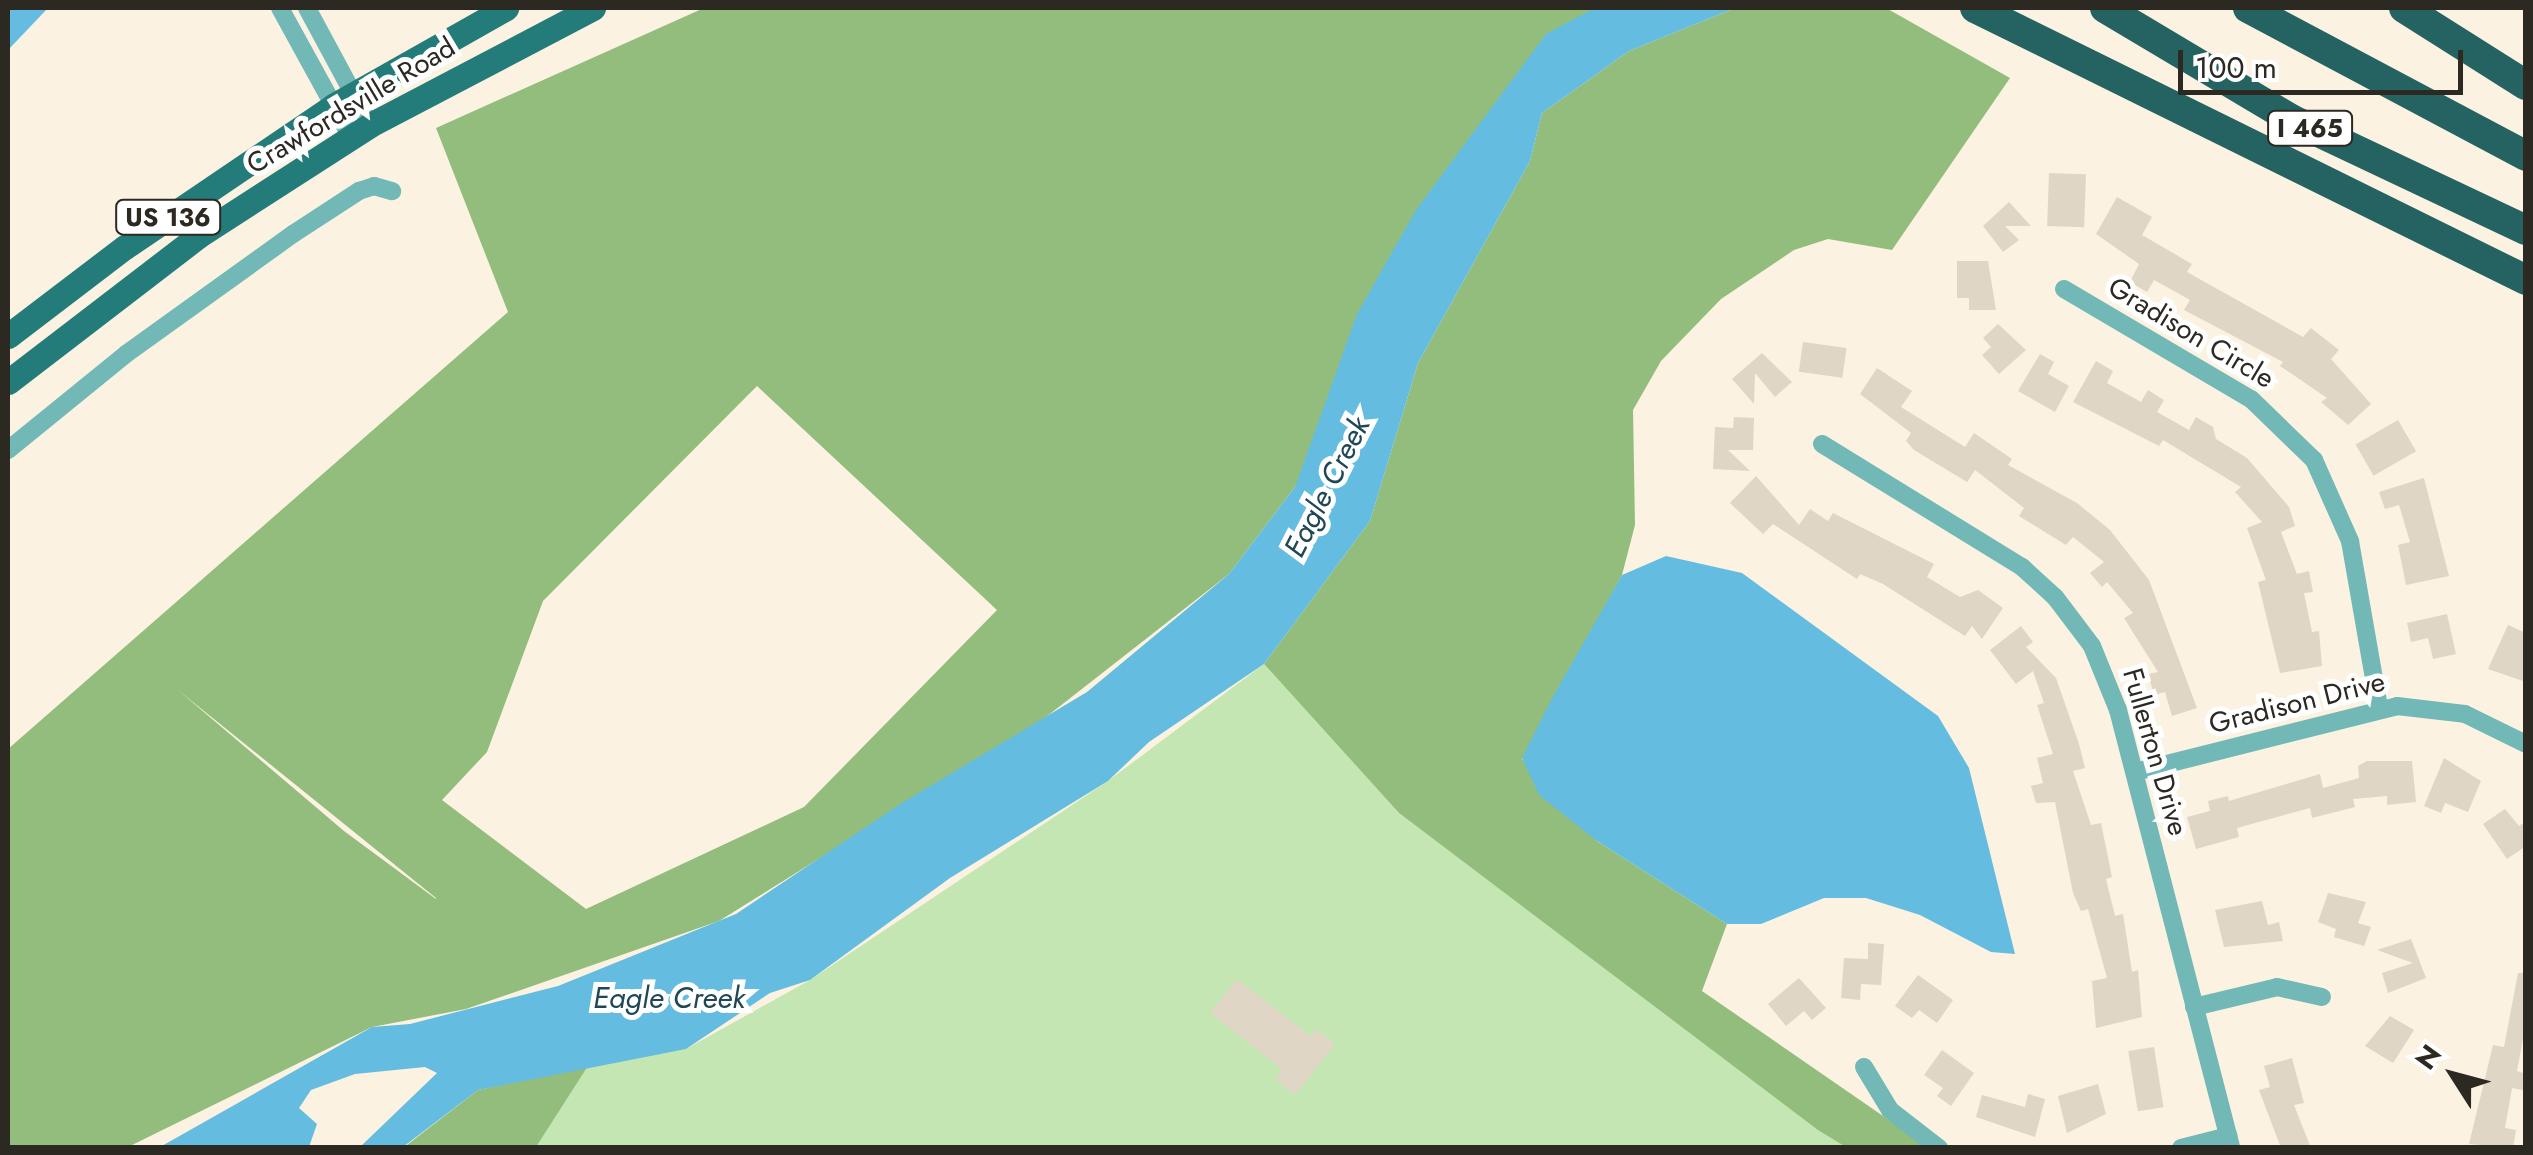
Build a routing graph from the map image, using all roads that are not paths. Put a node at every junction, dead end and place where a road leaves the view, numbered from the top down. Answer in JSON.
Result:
{"nodes":[{"id":1,"x":280,"y":8,"type":"edge"},
{"id":2,"x":307,"y":8,"type":"edge"},
{"id":3,"x":506,"y":8,"type":"edge"},
{"id":4,"x":593,"y":8,"type":"edge"},
{"id":5,"x":1976,"y":8,"type":"edge"},
{"id":6,"x":2105,"y":8,"type":"edge"},
{"id":7,"x":2248,"y":8,"type":"edge"},
{"id":8,"x":2404,"y":8,"type":"edge"},
{"id":9,"x":2526,"y":86,"type":"edge"},
{"id":10,"x":343,"y":100,"type":"junction"},
{"id":11,"x":361,"y":131,"type":"junction"},
{"id":12,"x":2526,"y":156,"type":"edge"},
{"id":13,"x":392,"y":191,"type":"dead end"},
{"id":14,"x":2526,"y":230,"type":"edge"},
{"id":15,"x":2526,"y":280,"type":"edge"},
{"id":16,"x":2064,"y":289,"type":"dead end"},
{"id":17,"x":8,"y":336,"type":"edge"},
{"id":18,"x":8,"y":382,"type":"edge"},
{"id":19,"x":1822,"y":444,"type":"dead end"},
{"id":20,"x":8,"y":450,"type":"edge"},
{"id":21,"x":2379,"y":708,"type":"junction"},
{"id":22,"x":2526,"y":744,"type":"edge"},
{"id":23,"x":2135,"y":772,"type":"junction"},
{"id":24,"x":2322,"y":997,"type":"dead end"},
{"id":25,"x":2194,"y":1007,"type":"junction"},
{"id":26,"x":1864,"y":1068,"type":"dead end"},
{"id":27,"x":2229,"y":1142,"type":"edge"},
{"id":28,"x":1939,"y":1148,"type":"edge"},
{"id":29,"x":2182,"y":1148,"type":"edge"}],
"edges":[{"from":1,"to":10,"type":"street"},
{"from":2,"to":10,"type":"street"},
{"from":3,"to":10,"type":"main road","name":"Crawfordsville Road","number":"US 136"},
{"from":4,"to":11,"type":"main road","name":"Crawfordsville Road","number":"US 136"},
{"from":5,"to":15,"type":"highway"},
{"from":6,"to":14,"type":"highway","number":"I 465"},
{"from":7,"to":12,"type":"highway","number":"I 465"},
{"from":8,"to":9,"type":"highway"},
{"from":10,"to":11,"type":"street"},
{"from":10,"to":17,"type":"main road","name":"Crawfordsville Road","number":"US 136"},
{"from":11,"to":18,"type":"main road","name":"Crawfordsville Road","number":"US 136"},
{"from":13,"to":20,"type":"street"},
{"from":16,"to":21,"type":"street","name":"Gradison Circle"},
{"from":19,"to":23,"type":"street","name":"Fullerton Drive"},
{"from":21,"to":22,"type":"street","name":"Gradison Drive"},
{"from":21,"to":23,"type":"street","name":"Gradison Drive"},
{"from":23,"to":25,"type":"street","name":"Fullerton Drive"},
{"from":24,"to":25,"type":"street"},
{"from":25,"to":27,"type":"street","name":"Fullerton Drive"},
{"from":26,"to":28,"type":"street"},
{"from":27,"to":29,"type":"street"}]}
